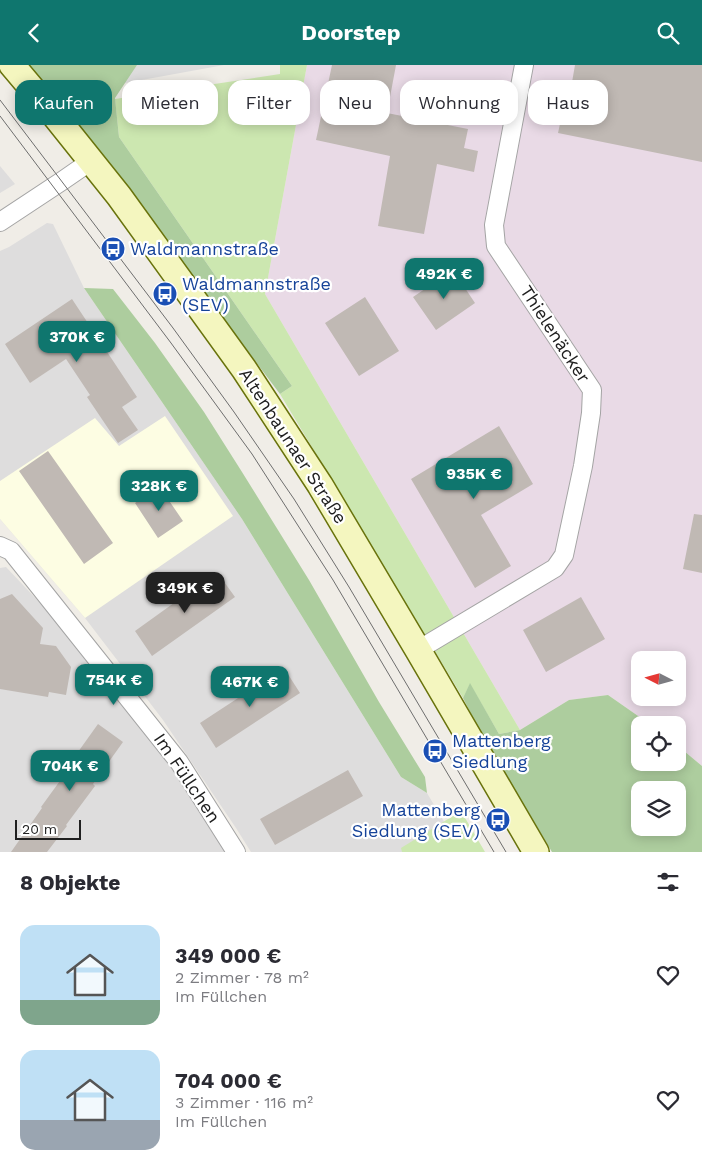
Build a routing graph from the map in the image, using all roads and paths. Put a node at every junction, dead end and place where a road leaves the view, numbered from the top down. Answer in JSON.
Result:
{"nodes":[{"id":1,"x":12,"y":65,"type":"edge"},
{"id":2,"x":524,"y":65,"type":"edge"},
{"id":3,"x":91,"y":161,"type":"junction"},
{"id":4,"x":0,"y":222,"type":"edge"},
{"id":5,"x":0,"y":546,"type":"edge"},
{"id":6,"x":418,"y":650,"type":"junction"},
{"id":7,"x":236,"y":852,"type":"edge"},
{"id":8,"x":536,"y":852,"type":"edge"}],
"edges":[{"from":1,"to":3,"type":"main road","name":"Altenbaunaer Straße"},
{"from":2,"to":6,"type":"street","name":"Thielenäcker"},
{"from":3,"to":4,"type":"street"},
{"from":3,"to":6,"type":"main road","name":"Altenbaunaer Straße"},
{"from":5,"to":7,"type":"street","name":"Im Füllchen"},
{"from":6,"to":8,"type":"main road","name":"Altenbaunaer Straße"}]}
